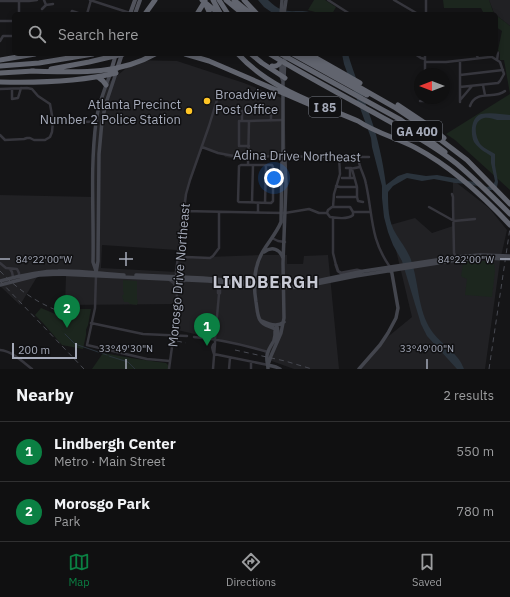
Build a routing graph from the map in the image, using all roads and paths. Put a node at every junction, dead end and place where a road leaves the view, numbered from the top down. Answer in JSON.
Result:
{"nodes":[{"id":1,"x":38,"y":0,"type":"edge"},
{"id":2,"x":44,"y":0,"type":"edge"},
{"id":3,"x":91,"y":0,"type":"edge"},
{"id":4,"x":134,"y":0,"type":"edge"},
{"id":5,"x":140,"y":0,"type":"edge"},
{"id":6,"x":155,"y":0,"type":"edge"},
{"id":7,"x":204,"y":0,"type":"edge"},
{"id":8,"x":219,"y":0,"type":"edge"},
{"id":9,"x":226,"y":0,"type":"edge"},
{"id":10,"x":234,"y":0,"type":"edge"},
{"id":11,"x":244,"y":0,"type":"edge"},
{"id":12,"x":282,"y":0,"type":"edge"},
{"id":13,"x":286,"y":0,"type":"edge"},
{"id":14,"x":328,"y":0,"type":"edge"},
{"id":15,"x":394,"y":0,"type":"edge"},
{"id":16,"x":426,"y":0,"type":"edge"},
{"id":17,"x":0,"y":1,"type":"edge"},
{"id":18,"x":19,"y":1,"type":"junction"},
{"id":19,"x":28,"y":1,"type":"edge"},
{"id":20,"x":211,"y":1,"type":"edge"},
{"id":21,"x":53,"y":4,"type":"dead end"},
{"id":22,"x":46,"y":5,"type":"junction"},
{"id":23,"x":283,"y":6,"type":"junction"},
{"id":24,"x":42,"y":9,"type":"dead end"},
{"id":25,"x":19,"y":12,"type":"edge"},
{"id":26,"x":88,"y":12,"type":"edge"},
{"id":27,"x":124,"y":12,"type":"edge"},
{"id":28,"x":131,"y":12,"type":"edge"},
{"id":29,"x":136,"y":12,"type":"edge"},
{"id":30,"x":146,"y":12,"type":"edge"},
{"id":31,"x":198,"y":12,"type":"edge"},
{"id":32,"x":209,"y":12,"type":"edge"},
{"id":33,"x":217,"y":12,"type":"edge"},
{"id":34,"x":218,"y":12,"type":"edge"},
{"id":35,"x":218,"y":12,"type":"edge"},
{"id":36,"x":227,"y":12,"type":"edge"},
{"id":37,"x":241,"y":12,"type":"edge"},
{"id":38,"x":249,"y":12,"type":"edge"},
{"id":39,"x":255,"y":12,"type":"edge"},
{"id":40,"x":282,"y":12,"type":"edge"},
{"id":41,"x":347,"y":12,"type":"edge"},
{"id":42,"x":415,"y":12,"type":"edge"},
{"id":43,"x":426,"y":12,"type":"edge"},
{"id":44,"x":0,"y":21,"type":"edge"},
{"id":45,"x":12,"y":21,"type":"edge"},
{"id":46,"x":12,"y":36,"type":"edge"},
{"id":47,"x":0,"y":41,"type":"edge"},
{"id":48,"x":23,"y":56,"type":"edge"},
{"id":49,"x":78,"y":56,"type":"edge"},
{"id":50,"x":83,"y":56,"type":"edge"},
{"id":51,"x":114,"y":56,"type":"edge"},
{"id":52,"x":115,"y":56,"type":"edge"},
{"id":53,"x":121,"y":56,"type":"edge"},
{"id":54,"x":151,"y":56,"type":"edge"},
{"id":55,"x":191,"y":56,"type":"edge"},
{"id":56,"x":240,"y":56,"type":"edge"},
{"id":57,"x":254,"y":56,"type":"edge"},
{"id":58,"x":259,"y":56,"type":"edge"},
{"id":59,"x":274,"y":56,"type":"edge"},
{"id":60,"x":281,"y":56,"type":"edge"},
{"id":61,"x":285,"y":56,"type":"edge"},
{"id":62,"x":292,"y":56,"type":"edge"},
{"id":63,"x":305,"y":56,"type":"edge"},
{"id":64,"x":312,"y":56,"type":"edge"},
{"id":65,"x":418,"y":56,"type":"edge"},
{"id":66,"x":425,"y":56,"type":"edge"},
{"id":67,"x":491,"y":56,"type":"edge"},
{"id":68,"x":498,"y":56,"type":"edge"},
{"id":69,"x":478,"y":58,"type":"joint"},
{"id":70,"x":68,"y":59,"type":"junction"},
{"id":71,"x":0,"y":60,"type":"edge"},
{"id":72,"x":460,"y":60,"type":"junction"},
{"id":73,"x":497,"y":60,"type":"junction"},
{"id":74,"x":282,"y":61,"type":"junction"},
{"id":75,"x":425,"y":61,"type":"junction"},
{"id":76,"x":0,"y":66,"type":"edge"},
{"id":77,"x":272,"y":66,"type":"junction"},
{"id":78,"x":425,"y":68,"type":"edge"},
{"id":79,"x":503,"y":70,"type":"junction"},
{"id":80,"x":31,"y":71,"type":"junction"},
{"id":81,"x":0,"y":73,"type":"edge"},
{"id":82,"x":116,"y":73,"type":"junction"},
{"id":83,"x":110,"y":75,"type":"junction"},
{"id":84,"x":283,"y":76,"type":"junction"},
{"id":85,"x":460,"y":76,"type":"junction"},
{"id":86,"x":98,"y":77,"type":"junction"},
{"id":87,"x":342,"y":77,"type":"junction"},
{"id":88,"x":0,"y":82,"type":"edge"},
{"id":89,"x":106,"y":85,"type":"junction"},
{"id":90,"x":483,"y":85,"type":"junction"},
{"id":91,"x":472,"y":86,"type":"junction"},
{"id":92,"x":275,"y":87,"type":"junction"},
{"id":93,"x":460,"y":87,"type":"junction"},
{"id":94,"x":21,"y":88,"type":"junction"},
{"id":95,"x":0,"y":89,"type":"edge"},
{"id":96,"x":12,"y":89,"type":"junction"},
{"id":97,"x":220,"y":90,"type":"dead end"},
{"id":98,"x":505,"y":91,"type":"dead end"},
{"id":99,"x":370,"y":93,"type":"junction"},
{"id":100,"x":484,"y":95,"type":"junction"},
{"id":101,"x":470,"y":106,"type":"dead end"},
{"id":102,"x":271,"y":120,"type":"junction"},
{"id":103,"x":283,"y":120,"type":"junction"},
{"id":104,"x":53,"y":121,"type":"junction"},
{"id":105,"x":242,"y":121,"type":"junction"},
{"id":106,"x":249,"y":121,"type":"junction"},
{"id":107,"x":96,"y":122,"type":"junction"},
{"id":108,"x":0,"y":135,"type":"edge"},
{"id":109,"x":249,"y":146,"type":"junction"},
{"id":110,"x":202,"y":147,"type":"junction"},
{"id":111,"x":249,"y":156,"type":"junction"},
{"id":112,"x":284,"y":156,"type":"junction"},
{"id":113,"x":339,"y":157,"type":"junction"},
{"id":114,"x":358,"y":157,"type":"junction"},
{"id":115,"x":369,"y":157,"type":"dead end"},
{"id":116,"x":456,"y":164,"type":"junction"},
{"id":117,"x":248,"y":165,"type":"junction"},
{"id":118,"x":253,"y":165,"type":"junction"},
{"id":119,"x":266,"y":165,"type":"junction"},
{"id":120,"x":360,"y":167,"type":"junction"},
{"id":121,"x":346,"y":168,"type":"dead end"},
{"id":122,"x":352,"y":168,"type":"junction"},
{"id":123,"x":480,"y":171,"type":"junction"},
{"id":124,"x":342,"y":178,"type":"dead end"},
{"id":125,"x":350,"y":178,"type":"junction"},
{"id":126,"x":354,"y":178,"type":"junction"},
{"id":127,"x":336,"y":186,"type":"junction"},
{"id":128,"x":357,"y":187,"type":"junction"},
{"id":129,"x":452,"y":194,"type":"dead end"},
{"id":130,"x":337,"y":197,"type":"dead end"},
{"id":131,"x":358,"y":197,"type":"junction"},
{"id":132,"x":510,"y":200,"type":"edge"},
{"id":133,"x":252,"y":202,"type":"junction"},
{"id":134,"x":363,"y":202,"type":"dead end"},
{"id":135,"x":258,"y":203,"type":"junction"},
{"id":136,"x":265,"y":203,"type":"junction"},
{"id":137,"x":510,"y":204,"type":"edge"},
{"id":138,"x":333,"y":207,"type":"junction"},
{"id":139,"x":429,"y":207,"type":"dead end"},
{"id":140,"x":184,"y":211,"type":"junction"},
{"id":141,"x":219,"y":212,"type":"junction"},
{"id":142,"x":258,"y":212,"type":"junction"},
{"id":143,"x":353,"y":212,"type":"junction"},
{"id":144,"x":370,"y":212,"type":"junction"},
{"id":145,"x":283,"y":213,"type":"junction"},
{"id":146,"x":327,"y":213,"type":"junction"},
{"id":147,"x":510,"y":214,"type":"edge"},
{"id":148,"x":333,"y":218,"type":"junction"},
{"id":149,"x":475,"y":219,"type":"dead end"},
{"id":150,"x":454,"y":221,"type":"junction"},
{"id":151,"x":510,"y":225,"type":"edge"},
{"id":152,"x":273,"y":237,"type":"junction"},
{"id":153,"x":285,"y":241,"type":"junction"},
{"id":154,"x":260,"y":257,"type":"junction"},
{"id":155,"x":456,"y":257,"type":"junction"},
{"id":156,"x":502,"y":257,"type":"junction"},
{"id":157,"x":510,"y":258,"type":"edge"},
{"id":158,"x":178,"y":259,"type":"junction"},
{"id":159,"x":0,"y":263,"type":"edge"},
{"id":160,"x":283,"y":263,"type":"junction"},
{"id":161,"x":423,"y":263,"type":"junction"},
{"id":162,"x":336,"y":265,"type":"junction"},
{"id":163,"x":10,"y":268,"type":"junction"},
{"id":164,"x":391,"y":268,"type":"junction"},
{"id":165,"x":364,"y":271,"type":"junction"},
{"id":166,"x":96,"y":274,"type":"junction"},
{"id":167,"x":13,"y":277,"type":"junction"},
{"id":168,"x":335,"y":277,"type":"junction"},
{"id":169,"x":19,"y":278,"type":"junction"},
{"id":170,"x":177,"y":278,"type":"junction"},
{"id":171,"x":168,"y":279,"type":"junction"},
{"id":172,"x":185,"y":280,"type":"junction"},
{"id":173,"x":0,"y":281,"type":"edge"},
{"id":174,"x":220,"y":284,"type":"junction"},
{"id":175,"x":255,"y":284,"type":"junction"},
{"id":176,"x":0,"y":285,"type":"edge"},
{"id":177,"x":246,"y":286,"type":"junction"},
{"id":178,"x":283,"y":286,"type":"junction"},
{"id":179,"x":177,"y":291,"type":"junction"},
{"id":180,"x":256,"y":297,"type":"junction"},
{"id":181,"x":259,"y":317,"type":"junction"},
{"id":182,"x":284,"y":322,"type":"junction"},
{"id":183,"x":91,"y":323,"type":"junction"},
{"id":184,"x":276,"y":324,"type":"junction"},
{"id":185,"x":174,"y":335,"type":"junction"},
{"id":186,"x":188,"y":336,"type":"dead end"},
{"id":187,"x":194,"y":337,"type":"dead end"},
{"id":188,"x":274,"y":340,"type":"junction"},
{"id":189,"x":215,"y":341,"type":"junction"},
{"id":190,"x":0,"y":350,"type":"edge"},
{"id":191,"x":214,"y":354,"type":"junction"},
{"id":192,"x":268,"y":354,"type":"junction"},
{"id":193,"x":230,"y":357,"type":"junction"},
{"id":194,"x":170,"y":361,"type":"junction"},
{"id":195,"x":251,"y":363,"type":"junction"},
{"id":196,"x":268,"y":365,"type":"edge"},
{"id":197,"x":32,"y":369,"type":"edge"},
{"id":198,"x":169,"y":369,"type":"edge"},
{"id":199,"x":213,"y":369,"type":"edge"},
{"id":200,"x":229,"y":369,"type":"edge"},
{"id":201,"x":251,"y":369,"type":"edge"},
{"id":202,"x":280,"y":369,"type":"edge"},
{"id":203,"x":359,"y":369,"type":"edge"}],
"edges":[{"from":1,"to":19,"type":"street"},
{"from":2,"to":22,"type":"street"},
{"from":3,"to":26,"type":"street"},
{"from":3,"to":27,"type":"street"},
{"from":4,"to":28,"type":"main road"},
{"from":5,"to":29,"type":"main road"},
{"from":6,"to":30,"type":"highway"},
{"from":7,"to":31,"type":"highway"},
{"from":7,"to":32,"type":"highway"},
{"from":7,"to":33,"type":"highway"},
{"from":8,"to":36,"type":"highway"},
{"from":9,"to":37,"type":"highway"},
{"from":10,"to":38,"type":"highway"},
{"from":11,"to":39,"type":"highway"},
{"from":12,"to":23,"type":"main road"},
{"from":13,"to":23,"type":"main road"},
{"from":14,"to":41,"type":"street"},
{"from":15,"to":42,"type":"street"},
{"from":16,"to":43,"type":"street"},
{"from":17,"to":18,"type":"street"},
{"from":18,"to":19,"type":"street"},
{"from":18,"to":25,"type":"street"},
{"from":20,"to":34,"type":"highway"},
{"from":20,"to":35,"type":"highway"},
{"from":21,"to":22,"type":"street"},
{"from":22,"to":24,"type":"street"},
{"from":23,"to":40,"type":"main road"},
{"from":44,"to":45,"type":"street"},
{"from":46,"to":47,"type":"street"},
{"from":48,"to":71,"type":"highway"},
{"from":49,"to":70,"type":"highway"},
{"from":50,"to":70,"type":"highway"},
{"from":51,"to":80,"type":"highway"},
{"from":52,"to":83,"type":"main road"},
{"from":53,"to":82,"type":"main road"},
{"from":54,"to":80,"type":"highway"},
{"from":55,"to":92,"type":"highway"},
{"from":56,"to":92,"type":"highway","number":"I 85"},
{"from":57,"to":84,"type":"highway"},
{"from":58,"to":77,"type":"highway"},
{"from":59,"to":116,"type":"highway","number":"I 85"},
{"from":60,"to":74,"type":"main road"},
{"from":61,"to":84,"type":"main road"},
{"from":62,"to":87,"type":"highway"},
{"from":62,"to":116,"type":"highway","number":"GA 400"},
{"from":63,"to":87,"type":"highway"},
{"from":64,"to":87,"type":"highway"},
{"from":65,"to":75,"type":"street"},
{"from":66,"to":75,"type":"street"},
{"from":67,"to":69,"type":"street"},
{"from":67,"to":73,"type":"street"},
{"from":68,"to":73,"type":"street"},
{"from":69,"to":72,"type":"street"},
{"from":70,"to":76,"type":"highway"},
{"from":72,"to":75,"type":"street"},
{"from":72,"to":85,"type":"street"},
{"from":73,"to":79,"type":"street"},
{"from":74,"to":77,"type":"highway"},
{"from":74,"to":84,"type":"main road"},
{"from":75,"to":78,"type":"street"},
{"from":77,"to":84,"type":"highway"},
{"from":79,"to":85,"type":"street"},
{"from":79,"to":90,"type":"street"},
{"from":80,"to":81,"type":"highway"},
{"from":82,"to":83,"type":"highway"},
{"from":82,"to":166,"type":"main road"},
{"from":83,"to":86,"type":"highway"},
{"from":83,"to":89,"type":"main road"},
{"from":84,"to":103,"type":"main road"},
{"from":85,"to":93,"type":"street"},
{"from":86,"to":88,"type":"highway"},
{"from":86,"to":89,"type":"highway"},
{"from":87,"to":99,"type":"highway"},
{"from":89,"to":107,"type":"main road"},
{"from":90,"to":91,"type":"street"},
{"from":90,"to":100,"type":"street"},
{"from":91,"to":93,"type":"street"},
{"from":91,"to":93,"type":"street"},
{"from":92,"to":151,"type":"highway","number":"I 85"},
{"from":94,"to":96,"type":"street"},
{"from":94,"to":96,"type":"street"},
{"from":94,"to":104,"type":"street"},
{"from":95,"to":96,"type":"street"},
{"from":97,"to":110,"type":"street","name":"Morosgo Drive Northeast"},
{"from":98,"to":100,"type":"street"},
{"from":99,"to":123,"type":"highway"},
{"from":99,"to":123,"type":"highway"},
{"from":100,"to":101,"type":"street"},
{"from":102,"to":103,"type":"street"},
{"from":102,"to":105,"type":"street"},
{"from":102,"to":106,"type":"street"},
{"from":103,"to":112,"type":"main road"},
{"from":104,"to":107,"type":"street"},
{"from":104,"to":108,"type":"street"},
{"from":105,"to":106,"type":"street"},
{"from":105,"to":109,"type":"street"},
{"from":106,"to":109,"type":"street"},
{"from":107,"to":166,"type":"main road"},
{"from":109,"to":111,"type":"street"},
{"from":110,"to":111,"type":"street","name":"Adina Drive Northeast"},
{"from":110,"to":140,"type":"street","name":"Morosgo Drive Northeast"},
{"from":111,"to":112,"type":"street","name":"Adina Drive Northeast"},
{"from":111,"to":117,"type":"street"},
{"from":112,"to":113,"type":"street","name":"Adina Drive Northeast"},
{"from":112,"to":145,"type":"main road"},
{"from":113,"to":114,"type":"street","name":"Adina Drive Northeast"},
{"from":113,"to":127,"type":"street"},
{"from":114,"to":115,"type":"street","name":"Adina Drive Northeast"},
{"from":114,"to":120,"type":"street"},
{"from":116,"to":147,"type":"highway","number":"I 85"},
{"from":117,"to":118,"type":"street"},
{"from":117,"to":133,"type":"street"},
{"from":118,"to":119,"type":"street"},
{"from":118,"to":133,"type":"street"},
{"from":119,"to":136,"type":"street"},
{"from":119,"to":136,"type":"street"},
{"from":120,"to":122,"type":"street"},
{"from":120,"to":144,"type":"street"},
{"from":121,"to":122,"type":"street"},
{"from":122,"to":125,"type":"street"},
{"from":122,"to":126,"type":"street"},
{"from":123,"to":132,"type":"highway"},
{"from":123,"to":137,"type":"highway"},
{"from":124,"to":125,"type":"street"},
{"from":125,"to":126,"type":"street"},
{"from":126,"to":128,"type":"street"},
{"from":127,"to":128,"type":"street"},
{"from":127,"to":138,"type":"street"},
{"from":128,"to":131,"type":"street"},
{"from":129,"to":150,"type":"street"},
{"from":130,"to":131,"type":"street"},
{"from":131,"to":134,"type":"street"},
{"from":133,"to":135,"type":"street"},
{"from":135,"to":136,"type":"street"},
{"from":135,"to":142,"type":"street"},
{"from":138,"to":143,"type":"street"},
{"from":138,"to":146,"type":"street"},
{"from":139,"to":150,"type":"street"},
{"from":140,"to":141,"type":"street"},
{"from":140,"to":158,"type":"street","name":"Morosgo Drive Northeast"},
{"from":141,"to":142,"type":"street"},
{"from":141,"to":158,"type":"street"},
{"from":142,"to":145,"type":"street"},
{"from":143,"to":144,"type":"street"},
{"from":143,"to":148,"type":"street"},
{"from":144,"to":164,"type":"street"},
{"from":145,"to":146,"type":"street"},
{"from":145,"to":152,"type":"main road"},
{"from":145,"to":153,"type":"main road"},
{"from":146,"to":148,"type":"street"},
{"from":148,"to":162,"type":"street"},
{"from":149,"to":150,"type":"street"},
{"from":150,"to":155,"type":"street"},
{"from":152,"to":153,"type":"street"},
{"from":152,"to":154,"type":"main road"},
{"from":153,"to":160,"type":"main road"},
{"from":154,"to":160,"type":"main road"},
{"from":154,"to":175,"type":"main road"},
{"from":155,"to":156,"type":"main road"},
{"from":155,"to":161,"type":"main road"},
{"from":156,"to":157,"type":"main road"},
{"from":156,"to":161,"type":"main road"},
{"from":158,"to":170,"type":"street","name":"Morosgo Drive Northeast"},
{"from":159,"to":163,"type":"street"},
{"from":160,"to":178,"type":"main road"},
{"from":161,"to":164,"type":"main road"},
{"from":162,"to":165,"type":"street"},
{"from":162,"to":168,"type":"street"},
{"from":163,"to":167,"type":"street"},
{"from":163,"to":169,"type":"street"},
{"from":164,"to":165,"type":"main road"},
{"from":164,"to":178,"type":"main road"},
{"from":164,"to":203,"type":"main road"},
{"from":165,"to":168,"type":"main road"},
{"from":166,"to":169,"type":"main road"},
{"from":166,"to":170,"type":"main road"},
{"from":166,"to":171,"type":"main road"},
{"from":166,"to":183,"type":"street"},
{"from":167,"to":169,"type":"main road"},
{"from":167,"to":173,"type":"main road"},
{"from":168,"to":178,"type":"main road"},
{"from":169,"to":176,"type":"main road"},
{"from":170,"to":171,"type":"main road"},
{"from":170,"to":172,"type":"main road"},
{"from":170,"to":175,"type":"main road"},
{"from":170,"to":179,"type":"street","name":"Morosgo Drive Northeast"},
{"from":171,"to":179,"type":"street"},
{"from":172,"to":174,"type":"main road"},
{"from":172,"to":179,"type":"street"},
{"from":174,"to":177,"type":"main road"},
{"from":174,"to":189,"type":"street"},
{"from":175,"to":177,"type":"main road"},
{"from":175,"to":178,"type":"main road"},
{"from":175,"to":180,"type":"main road"},
{"from":177,"to":180,"type":"main road"},
{"from":178,"to":182,"type":"main road"},
{"from":179,"to":185,"type":"street","name":"Morosgo Drive Northeast"},
{"from":180,"to":181,"type":"main road"},
{"from":181,"to":184,"type":"main road"},
{"from":181,"to":188,"type":"main road"},
{"from":182,"to":184,"type":"main road"},
{"from":182,"to":192,"type":"main road"},
{"from":183,"to":185,"type":"street"},
{"from":183,"to":194,"type":"street"},
{"from":184,"to":188,"type":"main road"},
{"from":185,"to":186,"type":"street"},
{"from":185,"to":194,"type":"street","name":"Morosgo Drive Northeast"},
{"from":187,"to":189,"type":"street"},
{"from":188,"to":192,"type":"main road"},
{"from":189,"to":191,"type":"street"},
{"from":189,"to":192,"type":"street"},
{"from":190,"to":197,"type":"street"},
{"from":191,"to":193,"type":"street"},
{"from":191,"to":199,"type":"street"},
{"from":192,"to":196,"type":"main road"},
{"from":193,"to":195,"type":"street"},
{"from":193,"to":200,"type":"street"},
{"from":194,"to":198,"type":"street","name":"Morosgo Drive Northeast"},
{"from":195,"to":196,"type":"street"},
{"from":195,"to":201,"type":"street"},
{"from":196,"to":202,"type":"main road"}]}
